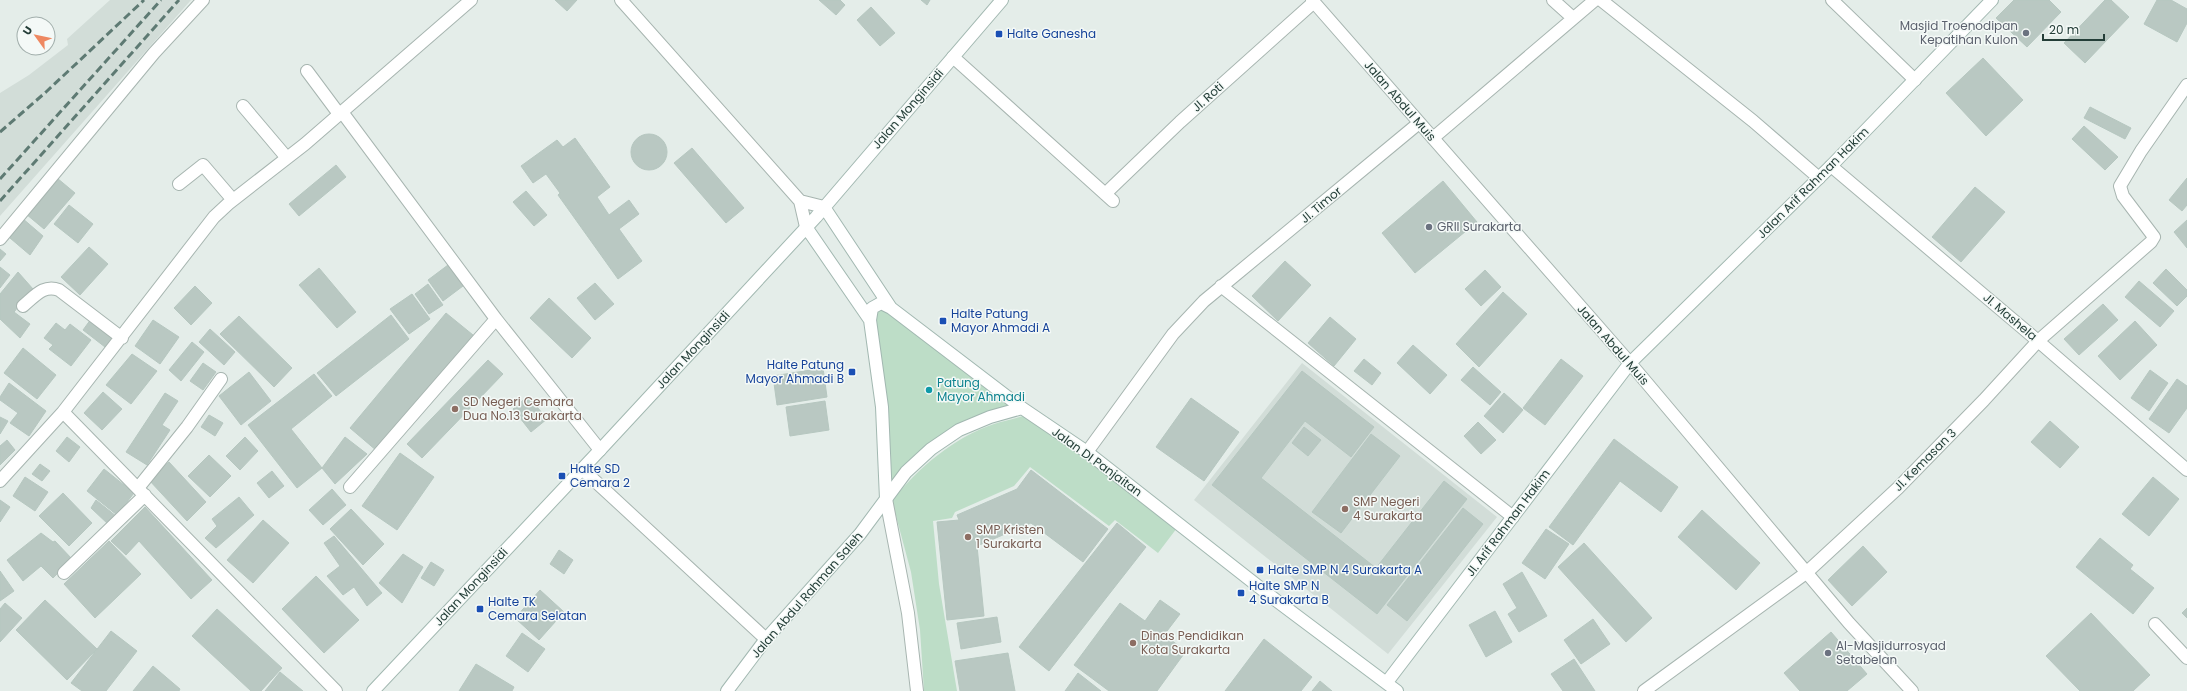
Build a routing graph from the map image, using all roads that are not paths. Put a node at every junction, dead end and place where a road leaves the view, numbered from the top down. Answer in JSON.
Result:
{"nodes":[{"id":1,"x":203,"y":0,"type":"edge"},
{"id":2,"x":471,"y":0,"type":"edge"},
{"id":3,"x":621,"y":0,"type":"edge"},
{"id":4,"x":1002,"y":0,"type":"edge"},
{"id":5,"x":1553,"y":0,"type":"edge"},
{"id":6,"x":1594,"y":0,"type":"edge"},
{"id":7,"x":1601,"y":0,"type":"edge"},
{"id":8,"x":1832,"y":0,"type":"edge"},
{"id":9,"x":1992,"y":0,"type":"edge"},
{"id":10,"x":1313,"y":1,"type":"edge"},
{"id":11,"x":1572,"y":18,"type":"junction"},
{"id":12,"x":953,"y":57,"type":"junction"},
{"id":13,"x":307,"y":71,"type":"dead end"},
{"id":14,"x":1915,"y":80,"type":"junction"},
{"id":15,"x":2187,"y":86,"type":"edge"},
{"id":16,"x":243,"y":106,"type":"dead end"},
{"id":17,"x":340,"y":113,"type":"junction"},
{"id":18,"x":1419,"y":123,"type":"junction"},
{"id":19,"x":1433,"y":138,"type":"junction"},
{"id":20,"x":287,"y":158,"type":"junction"},
{"id":21,"x":1831,"y":166,"type":"junction"},
{"id":22,"x":1819,"y":178,"type":"junction"},
{"id":23,"x":179,"y":184,"type":"dead end"},
{"id":24,"x":233,"y":200,"type":"junction"},
{"id":25,"x":800,"y":200,"type":"junction"},
{"id":26,"x":824,"y":207,"type":"junction"},
{"id":27,"x":806,"y":227,"type":"junction"},
{"id":28,"x":0,"y":239,"type":"edge"},
{"id":29,"x":1221,"y":286,"type":"junction"},
{"id":30,"x":23,"y":306,"type":"dead end"},
{"id":31,"x":891,"y":308,"type":"junction"},
{"id":32,"x":496,"y":319,"type":"junction"},
{"id":33,"x":870,"y":320,"type":"junction"},
{"id":34,"x":122,"y":338,"type":"junction"},
{"id":35,"x":2038,"y":341,"type":"junction"},
{"id":36,"x":1630,"y":363,"type":"junction"},
{"id":37,"x":221,"y":379,"type":"dead end"},
{"id":38,"x":1022,"y":408,"type":"junction"},
{"id":39,"x":64,"y":412,"type":"junction"},
{"id":40,"x":600,"y":450,"type":"junction"},
{"id":41,"x":1087,"y":452,"type":"junction"},
{"id":42,"x":582,"y":469,"type":"junction"},
{"id":43,"x":2187,"y":470,"type":"edge"},
{"id":44,"x":0,"y":481,"type":"edge"},
{"id":45,"x":350,"y":487,"type":"dead end"},
{"id":46,"x":141,"y":492,"type":"junction"},
{"id":47,"x":886,"y":499,"type":"junction"},
{"id":48,"x":1513,"y":517,"type":"junction"},
{"id":49,"x":1806,"y":573,"type":"junction"},
{"id":50,"x":64,"y":574,"type":"dead end"},
{"id":51,"x":2155,"y":624,"type":"dead end"},
{"id":52,"x":766,"y":639,"type":"junction"},
{"id":53,"x":2187,"y":658,"type":"edge"},
{"id":54,"x":1387,"y":682,"type":"junction"},
{"id":55,"x":336,"y":691,"type":"edge"},
{"id":56,"x":373,"y":691,"type":"edge"},
{"id":57,"x":727,"y":691,"type":"edge"},
{"id":58,"x":917,"y":691,"type":"edge"},
{"id":59,"x":1397,"y":691,"type":"edge"},
{"id":60,"x":1644,"y":691,"type":"edge"},
{"id":61,"x":1912,"y":691,"type":"edge"}],
"edges":[{"from":1,"to":28,"type":"street"},
{"from":2,"to":17,"type":"street"},
{"from":3,"to":25,"type":"street"},
{"from":4,"to":12,"type":"street","name":"Jalan Monginsidi"},
{"from":5,"to":11,"type":"street"},
{"from":6,"to":11,"type":"street"},
{"from":7,"to":22,"type":"street"},
{"from":8,"to":14,"type":"street"},
{"from":9,"to":14,"type":"street","name":"Jalan Arif Rahman Hakim"},
{"from":10,"to":12,"type":"street","name":"Jl. Roti"},
{"from":10,"to":18,"type":"street","name":"Jalan Abdul Muis"},
{"from":11,"to":19,"type":"street"},
{"from":12,"to":26,"type":"street","name":"Jalan Monginsidi"},
{"from":13,"to":17,"type":"street"},
{"from":14,"to":21,"type":"street","name":"Jalan Arif Rahman Hakim"},
{"from":15,"to":35,"type":"street","name":"Jl. Kemasan 3"},
{"from":16,"to":20,"type":"street"},
{"from":17,"to":20,"type":"street"},
{"from":17,"to":32,"type":"street"},
{"from":18,"to":19,"type":"street","name":"Jalan Abdul Muis"},
{"from":18,"to":29,"type":"street","name":"Jl. Timor"},
{"from":19,"to":36,"type":"street","name":"Jalan Abdul Muis"},
{"from":20,"to":24,"type":"street"},
{"from":21,"to":22,"type":"street","name":"Jalan Arif Rahman Hakim"},
{"from":21,"to":35,"type":"street","name":"Jl. Mashela"},
{"from":22,"to":36,"type":"street","name":"Jalan Arif Rahman Hakim"},
{"from":23,"to":24,"type":"street"},
{"from":24,"to":34,"type":"street"},
{"from":25,"to":26,"type":"street"},
{"from":25,"to":27,"type":"street"},
{"from":26,"to":27,"type":"street","name":"Jalan Monginsidi"},
{"from":26,"to":31,"type":"street","name":"Jalan DI Panjaitan"},
{"from":27,"to":33,"type":"street"},
{"from":27,"to":40,"type":"street","name":"Jalan Monginsidi"},
{"from":29,"to":41,"type":"street","name":"Jl. Timor"},
{"from":29,"to":48,"type":"street"},
{"from":30,"to":34,"type":"street"},
{"from":31,"to":33,"type":"street"},
{"from":31,"to":38,"type":"street","name":"Jalan DI Panjaitan"},
{"from":32,"to":40,"type":"street"},
{"from":32,"to":45,"type":"street"},
{"from":33,"to":47,"type":"street"},
{"from":34,"to":39,"type":"street"},
{"from":35,"to":43,"type":"street","name":"Jl. Mashela"},
{"from":35,"to":49,"type":"street","name":"Jl. Kemasan 3"},
{"from":36,"to":48,"type":"street","name":"Jl. Arif Rahman Hakim"},
{"from":36,"to":49,"type":"street","name":"Jalan Abdul Muis"},
{"from":37,"to":46,"type":"street"},
{"from":38,"to":41,"type":"street","name":"Jalan DI Panjaitan"},
{"from":38,"to":47,"type":"street","name":"Jalan Abdul Rahman Saleh"},
{"from":39,"to":44,"type":"street"},
{"from":39,"to":46,"type":"street"},
{"from":40,"to":42,"type":"street","name":"Jalan Monginsidi"},
{"from":41,"to":54,"type":"street","name":"Jalan DI Panjaitan"},
{"from":42,"to":52,"type":"street"},
{"from":42,"to":56,"type":"street","name":"Jalan Monginsidi"},
{"from":46,"to":50,"type":"street"},
{"from":46,"to":55,"type":"street"},
{"from":47,"to":52,"type":"street","name":"Jalan Abdul Rahman Saleh"},
{"from":47,"to":58,"type":"street"},
{"from":48,"to":54,"type":"street","name":"Jl. Arif Rahman Hakim"},
{"from":49,"to":60,"type":"street","name":"Jl. Kemasan 3"},
{"from":49,"to":61,"type":"street","name":"Jalan Abdul Muis"},
{"from":51,"to":53,"type":"street"},
{"from":52,"to":57,"type":"street","name":"Jalan Abdul Rahman Saleh"},
{"from":54,"to":59,"type":"street","name":"Jalan DI Panjaitan"}]}
